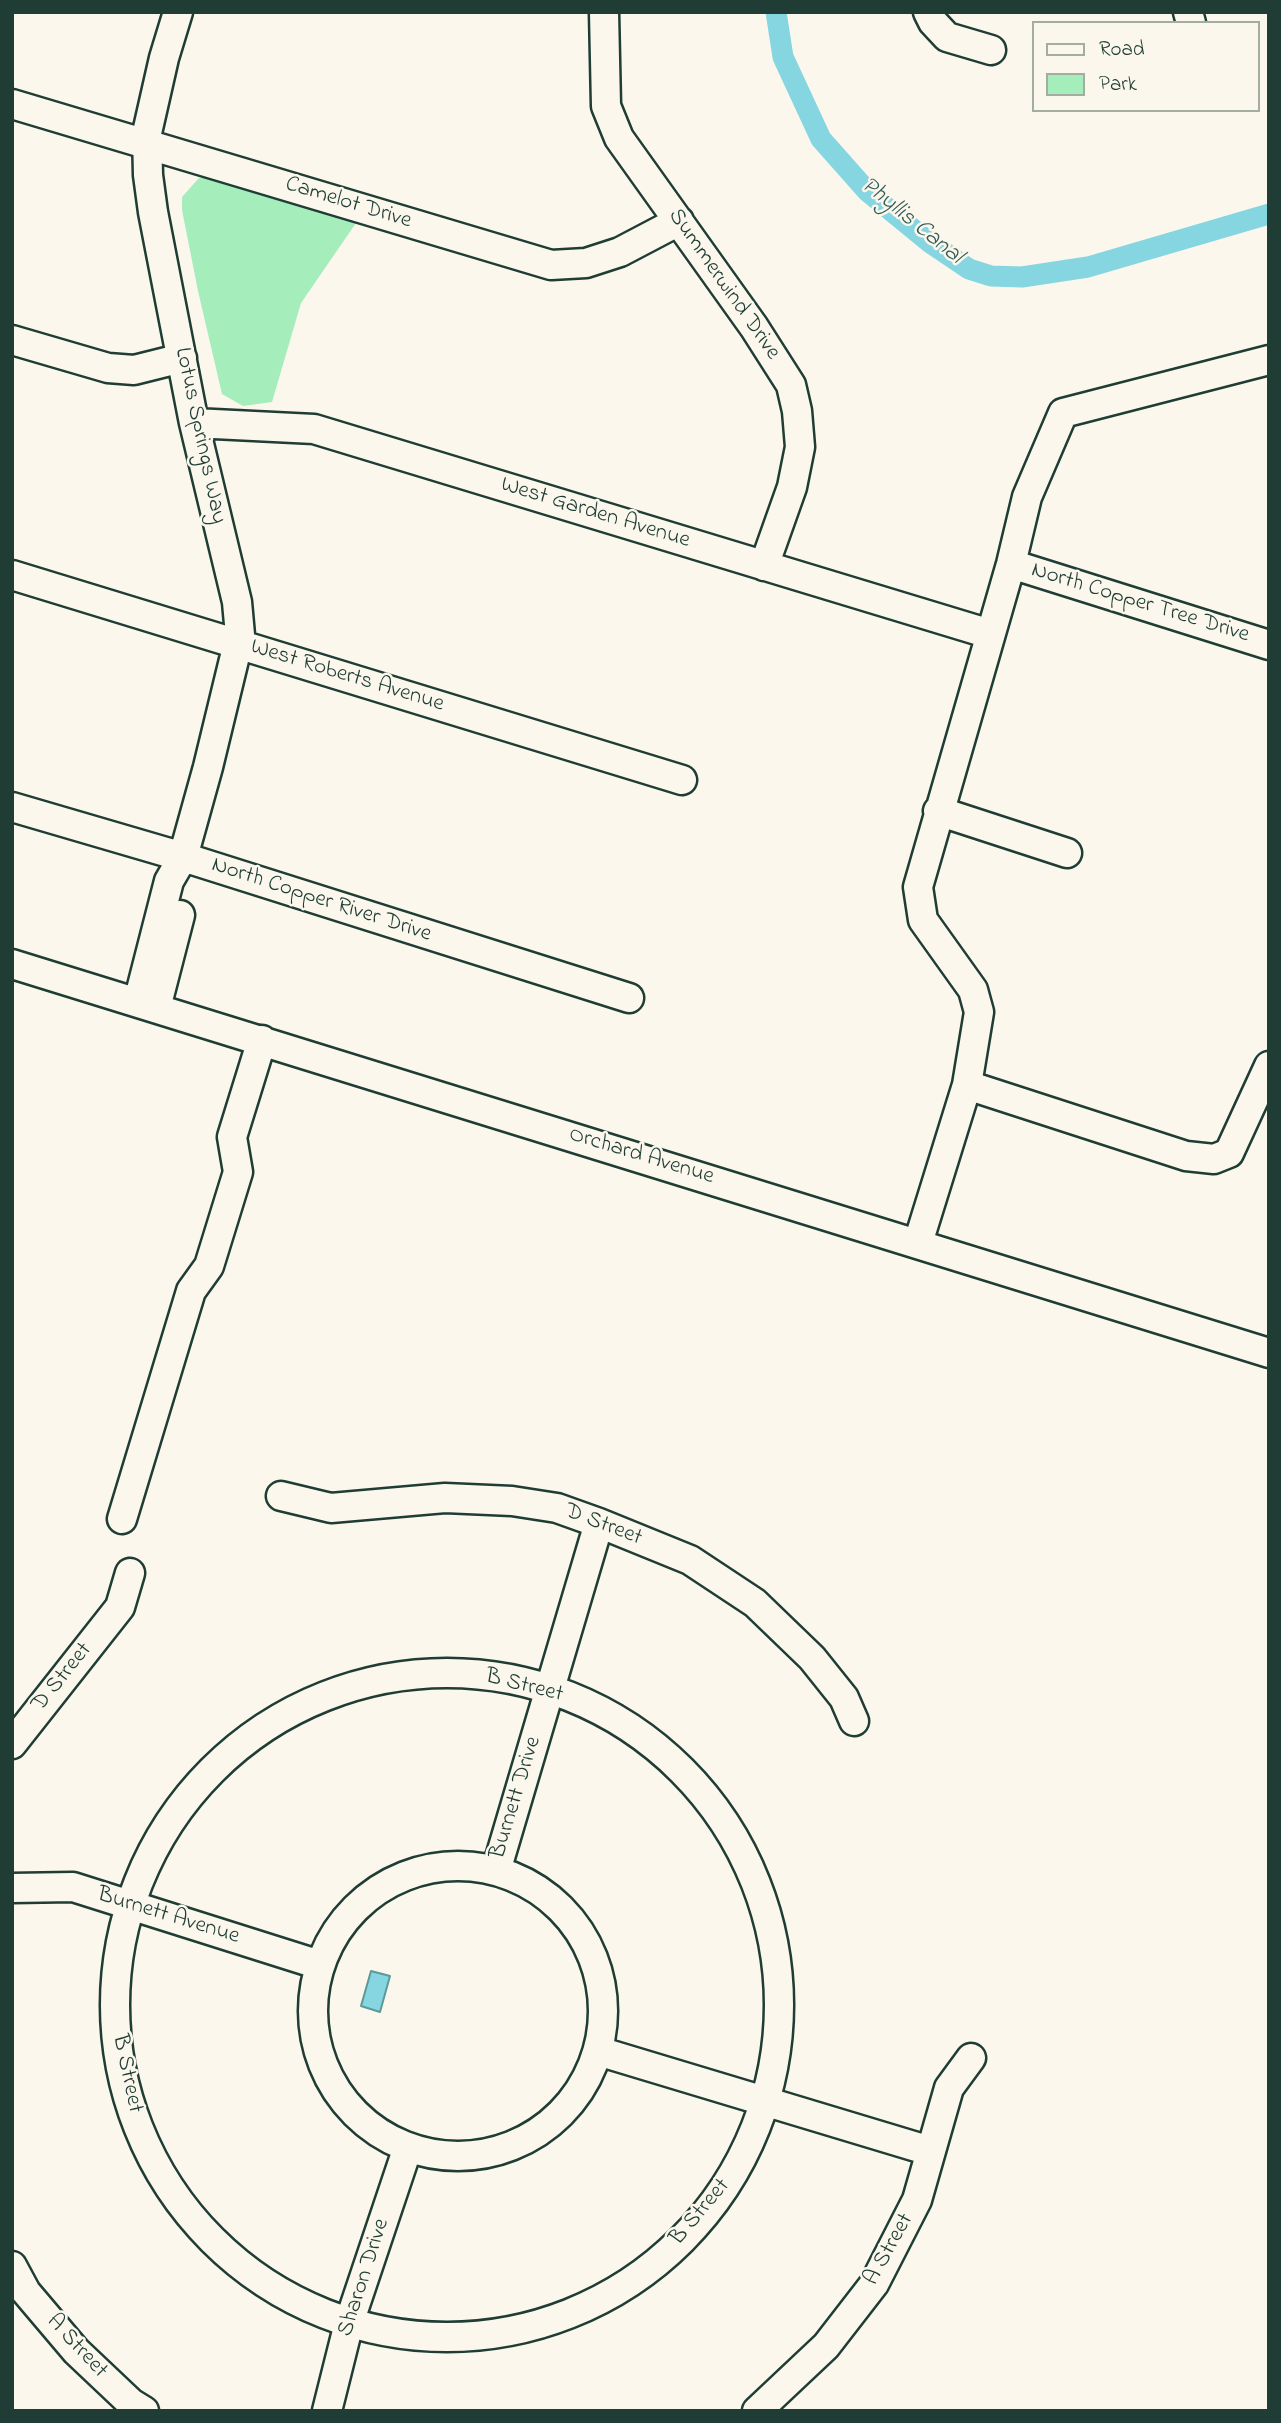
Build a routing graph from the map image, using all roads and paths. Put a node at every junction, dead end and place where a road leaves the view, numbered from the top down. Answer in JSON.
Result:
{"nodes":[{"id":1,"x":178,"y":12,"type":"edge"},
{"id":2,"x":604,"y":12,"type":"edge"},
{"id":3,"x":928,"y":12,"type":"edge"},
{"id":4,"x":991,"y":50,"type":"dead end"},
{"id":5,"x":12,"y":104,"type":"edge"},
{"id":6,"x":148,"y":144,"type":"junction"},
{"id":7,"x":679,"y":221,"type":"junction"},
{"id":8,"x":12,"y":340,"type":"edge"},
{"id":9,"x":182,"y":358,"type":"junction"},
{"id":10,"x":1269,"y":360,"type":"edge"},
{"id":11,"x":194,"y":423,"type":"junction"},
{"id":12,"x":1011,"y":564,"type":"junction"},
{"id":13,"x":764,"y":566,"type":"junction"},
{"id":14,"x":12,"y":575,"type":"edge"},
{"id":15,"x":990,"y":634,"type":"junction"},
{"id":16,"x":238,"y":643,"type":"junction"},
{"id":17,"x":1269,"y":645,"type":"edge"},
{"id":18,"x":682,"y":780,"type":"dead end"},
{"id":19,"x":12,"y":807,"type":"edge"},
{"id":20,"x":938,"y":811,"type":"junction"},
{"id":21,"x":1067,"y":853,"type":"dead end"},
{"id":22,"x":183,"y":857,"type":"junction"},
{"id":23,"x":12,"y":964,"type":"edge"},
{"id":24,"x":629,"y":998,"type":"dead end"},
{"id":25,"x":147,"y":1005,"type":"junction"},
{"id":26,"x":262,"y":1040,"type":"junction"},
{"id":27,"x":1269,"y":1066,"type":"edge"},
{"id":28,"x":967,"y":1085,"type":"junction"},
{"id":29,"x":918,"y":1243,"type":"junction"},
{"id":30,"x":1269,"y":1353,"type":"edge"},
{"id":31,"x":281,"y":1496,"type":"dead end"},
{"id":32,"x":122,"y":1519,"type":"dead end"},
{"id":33,"x":599,"y":1523,"type":"junction"},
{"id":34,"x":130,"y":1573,"type":"dead end"},
{"id":35,"x":550,"y":1689,"type":"junction"},
{"id":36,"x":854,"y":1721,"type":"dead end"},
{"id":37,"x":12,"y":1744,"type":"edge"},
{"id":38,"x":496,"y":1871,"type":"junction"},
{"id":39,"x":12,"y":1888,"type":"edge"},
{"id":40,"x":129,"y":1905,"type":"junction"},
{"id":41,"x":320,"y":1965,"type":"junction"},
{"id":42,"x":598,"y":2051,"type":"junction"},
{"id":43,"x":971,"y":2058,"type":"dead end"},
{"id":44,"x":767,"y":2101,"type":"junction"},
{"id":45,"x":408,"y":2147,"type":"junction"},
{"id":46,"x":930,"y":2151,"type":"junction"},
{"id":47,"x":12,"y":2266,"type":"edge"},
{"id":48,"x":349,"y":2323,"type":"junction"},
{"id":49,"x":144,"y":2411,"type":"edge"},
{"id":50,"x":327,"y":2411,"type":"edge"},
{"id":51,"x":757,"y":2411,"type":"edge"}],
"edges":[{"from":1,"to":6,"type":"street","name":"Lotus Springs Way"},
{"from":2,"to":7,"type":"street","name":"Summerwind Drive"},
{"from":3,"to":4,"type":"street"},
{"from":5,"to":6,"type":"street","name":"Camelot Drive"},
{"from":6,"to":7,"type":"street","name":"Camelot Drive"},
{"from":6,"to":9,"type":"street","name":"Lotus Springs Way"},
{"from":7,"to":13,"type":"street","name":"Summerwind Drive"},
{"from":8,"to":9,"type":"street"},
{"from":9,"to":11,"type":"street","name":"Lotus Springs Way"},
{"from":10,"to":12,"type":"street","name":"North Copper Tree Drive"},
{"from":11,"to":13,"type":"street","name":"West Garden Avenue"},
{"from":11,"to":16,"type":"street","name":"Lotus Springs Way"},
{"from":12,"to":15,"type":"street","name":"North Copper Tree Drive"},
{"from":12,"to":17,"type":"street","name":"North Copper Tree Drive"},
{"from":13,"to":15,"type":"street","name":"West Garden Avenue"},
{"from":14,"to":16,"type":"street","name":"West Roberts Avenue"},
{"from":15,"to":20,"type":"street","name":"North Copper Tree Drive"},
{"from":16,"to":18,"type":"street","name":"West Roberts Avenue"},
{"from":16,"to":22,"type":"street","name":"Lotus Springs Way"},
{"from":19,"to":22,"type":"street","name":"North Copper River Drive"},
{"from":20,"to":21,"type":"street"},
{"from":20,"to":28,"type":"street","name":"North Copper Tree Drive"},
{"from":22,"to":24,"type":"street","name":"North Copper River Drive"},
{"from":22,"to":25,"type":"street","name":"Lotus Springs Way"},
{"from":23,"to":25,"type":"street","name":"Orchard Avenue"},
{"from":25,"to":26,"type":"street","name":"Orchard Avenue"},
{"from":26,"to":29,"type":"street","name":"Orchard Avenue"},
{"from":26,"to":32,"type":"street"},
{"from":27,"to":28,"type":"street"},
{"from":28,"to":29,"type":"street","name":"North Copper Tree Drive"},
{"from":29,"to":30,"type":"street","name":"Orchard Avenue"},
{"from":31,"to":33,"type":"street","name":"D Street"},
{"from":33,"to":35,"type":"street","name":"Burnett Drive"},
{"from":33,"to":36,"type":"street","name":"D Street"},
{"from":34,"to":37,"type":"street","name":"D Street"},
{"from":35,"to":38,"type":"street","name":"Burnett Drive"},
{"from":35,"to":40,"type":"street","name":"B Street"},
{"from":35,"to":44,"type":"street","name":"B Street"},
{"from":38,"to":41,"type":"street"},
{"from":38,"to":42,"type":"street"},
{"from":39,"to":40,"type":"street","name":"Burnett Avenue"},
{"from":40,"to":41,"type":"street","name":"Burnett Avenue"},
{"from":40,"to":48,"type":"street","name":"B Street"},
{"from":41,"to":45,"type":"street"},
{"from":42,"to":44,"type":"street"},
{"from":42,"to":45,"type":"street"},
{"from":43,"to":46,"type":"street","name":"A Street"},
{"from":44,"to":46,"type":"street"},
{"from":44,"to":48,"type":"street","name":"B Street"},
{"from":45,"to":48,"type":"street","name":"Sharon Drive"},
{"from":46,"to":51,"type":"street","name":"A Street"},
{"from":47,"to":49,"type":"street","name":"A Street"},
{"from":48,"to":50,"type":"street","name":"Sharon Drive"}]}
